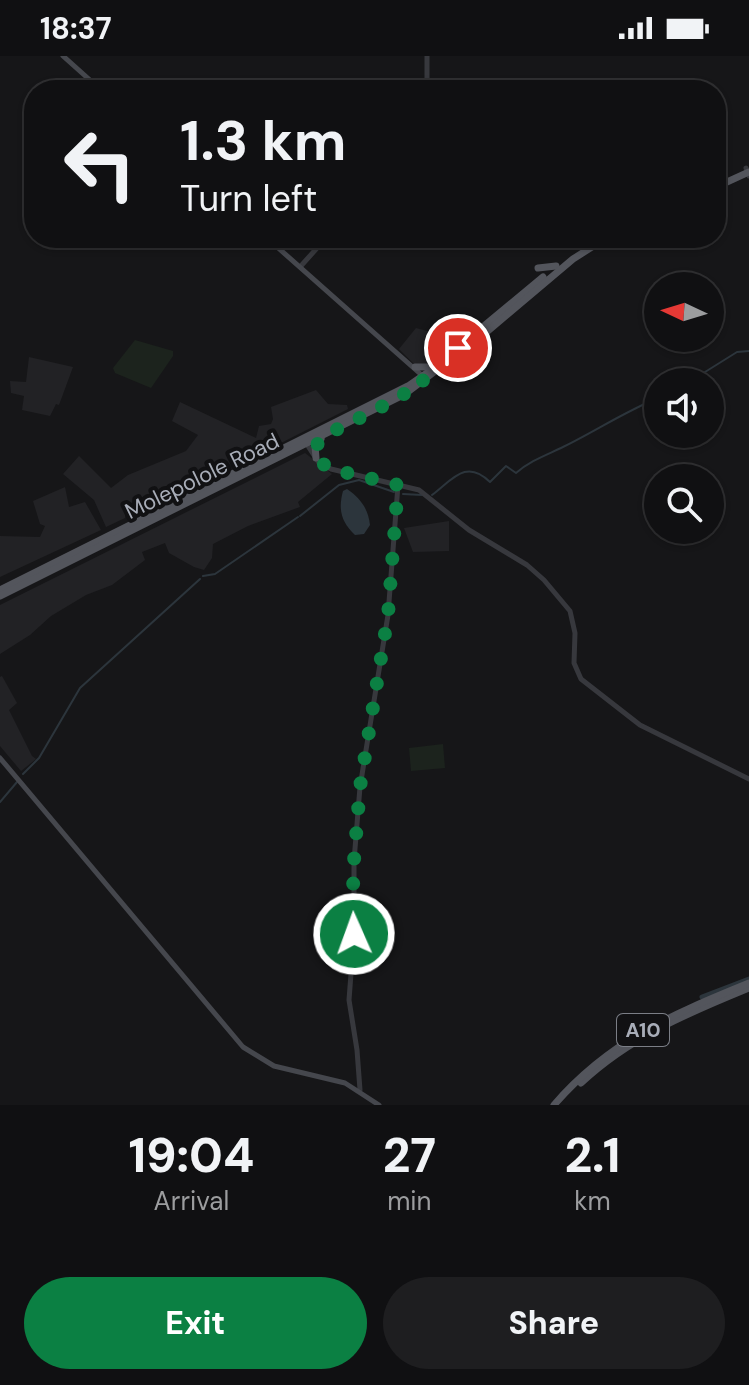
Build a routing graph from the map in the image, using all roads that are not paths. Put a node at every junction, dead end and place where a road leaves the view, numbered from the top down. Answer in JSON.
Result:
{"nodes":[{"id":1,"x":63,"y":56,"type":"edge"},
{"id":2,"x":427,"y":56,"type":"edge"},
{"id":3,"x":90,"y":80,"type":"edge"},
{"id":4,"x":427,"y":80,"type":"edge"},
{"id":5,"x":748,"y":173,"type":"edge"},
{"id":6,"x":726,"y":181,"type":"edge"},
{"id":7,"x":726,"y":181,"type":"edge"},
{"id":8,"x":278,"y":248,"type":"edge"},
{"id":9,"x":317,"y":248,"type":"edge"},
{"id":10,"x":582,"y":248,"type":"edge"},
{"id":11,"x":590,"y":248,"type":"edge"},
{"id":12,"x":556,"y":266,"type":"junction"},
{"id":13,"x":300,"y":267,"type":"junction"},
{"id":14,"x":530,"y":287,"type":"junction"},
{"id":15,"x":437,"y":365,"type":"junction"},
{"id":16,"x":412,"y":367,"type":"junction"},
{"id":17,"x":423,"y":379,"type":"junction"},
{"id":18,"x":408,"y":386,"type":"junction"},
{"id":19,"x":322,"y":437,"type":"junction"},
{"id":20,"x":307,"y":441,"type":"junction"},
{"id":21,"x":263,"y":445,"type":"dead end"},
{"id":22,"x":316,"y":459,"type":"junction"},
{"id":23,"x":257,"y":463,"type":"junction"},
{"id":24,"x":398,"y":485,"type":"junction"},
{"id":25,"x":192,"y":500,"type":"junction"},
{"id":26,"x":179,"y":501,"type":"junction"},
{"id":27,"x":106,"y":544,"type":"junction"},
{"id":28,"x":116,"y":544,"type":"dead end"},
{"id":29,"x":0,"y":590,"type":"edge"},
{"id":30,"x":0,"y":596,"type":"edge"},
{"id":31,"x":0,"y":758,"type":"edge"},
{"id":32,"x":749,"y":779,"type":"edge"},
{"id":33,"x":749,"y":986,"type":"edge"},
{"id":34,"x":699,"y":1006,"type":"junction"},
{"id":35,"x":360,"y":1090,"type":"junction"},
{"id":36,"x":379,"y":1105,"type":"edge"},
{"id":37,"x":554,"y":1105,"type":"edge"},
{"id":38,"x":560,"y":1105,"type":"edge"}],
"edges":[{"from":1,"to":3,"type":"main road"},
{"from":2,"to":4,"type":"street"},
{"from":5,"to":6,"type":"main road"},
{"from":5,"to":7,"type":"main road"},
{"from":8,"to":13,"type":"main road"},
{"from":9,"to":13,"type":"street"},
{"from":10,"to":12,"type":"main road","name":"Molepolole Road"},
{"from":11,"to":17,"type":"main road","name":"Molepolole Road"},
{"from":12,"to":14,"type":"main road","name":"Molepolole Road"},
{"from":12,"to":14,"type":"main road"},
{"from":13,"to":16,"type":"main road"},
{"from":14,"to":15,"type":"main road","name":"Molepolole Road"},
{"from":15,"to":16,"type":"main road"},
{"from":15,"to":17,"type":"main road","name":"Molepolole Road"},
{"from":16,"to":17,"type":"main road"},
{"from":16,"to":18,"type":"main road"},
{"from":17,"to":18,"type":"main road","name":"Molepolole Road"},
{"from":17,"to":19,"type":"main road","name":"Molepolole Road"},
{"from":18,"to":20,"type":"main road","name":"Molepolole Road"},
{"from":19,"to":20,"type":"main road","name":"Molepolole Road"},
{"from":19,"to":22,"type":"main road"},
{"from":20,"to":22,"type":"street"},
{"from":20,"to":23,"type":"main road","name":"Molepolole Road"},
{"from":20,"to":25,"type":"main road","name":"Molepolole Road"},
{"from":21,"to":23,"type":"main road"},
{"from":22,"to":24,"type":"street"},
{"from":23,"to":26,"type":"main road","name":"Molepolole Road"},
{"from":24,"to":32,"type":"street"},
{"from":24,"to":35,"type":"street"},
{"from":25,"to":26,"type":"main road"},
{"from":25,"to":27,"type":"main road","name":"Molepolole Road"},
{"from":26,"to":29,"type":"main road","name":"Molepolole Road"},
{"from":27,"to":28,"type":"main road"},
{"from":27,"to":30,"type":"main road","name":"Molepolole Road"},
{"from":31,"to":35,"type":"main road"},
{"from":33,"to":34,"type":"main road","number":"A10"},
{"from":34,"to":37,"type":"main road","number":"A10"},
{"from":34,"to":38,"type":"main road","number":"A10"},
{"from":35,"to":36,"type":"main road"}]}
